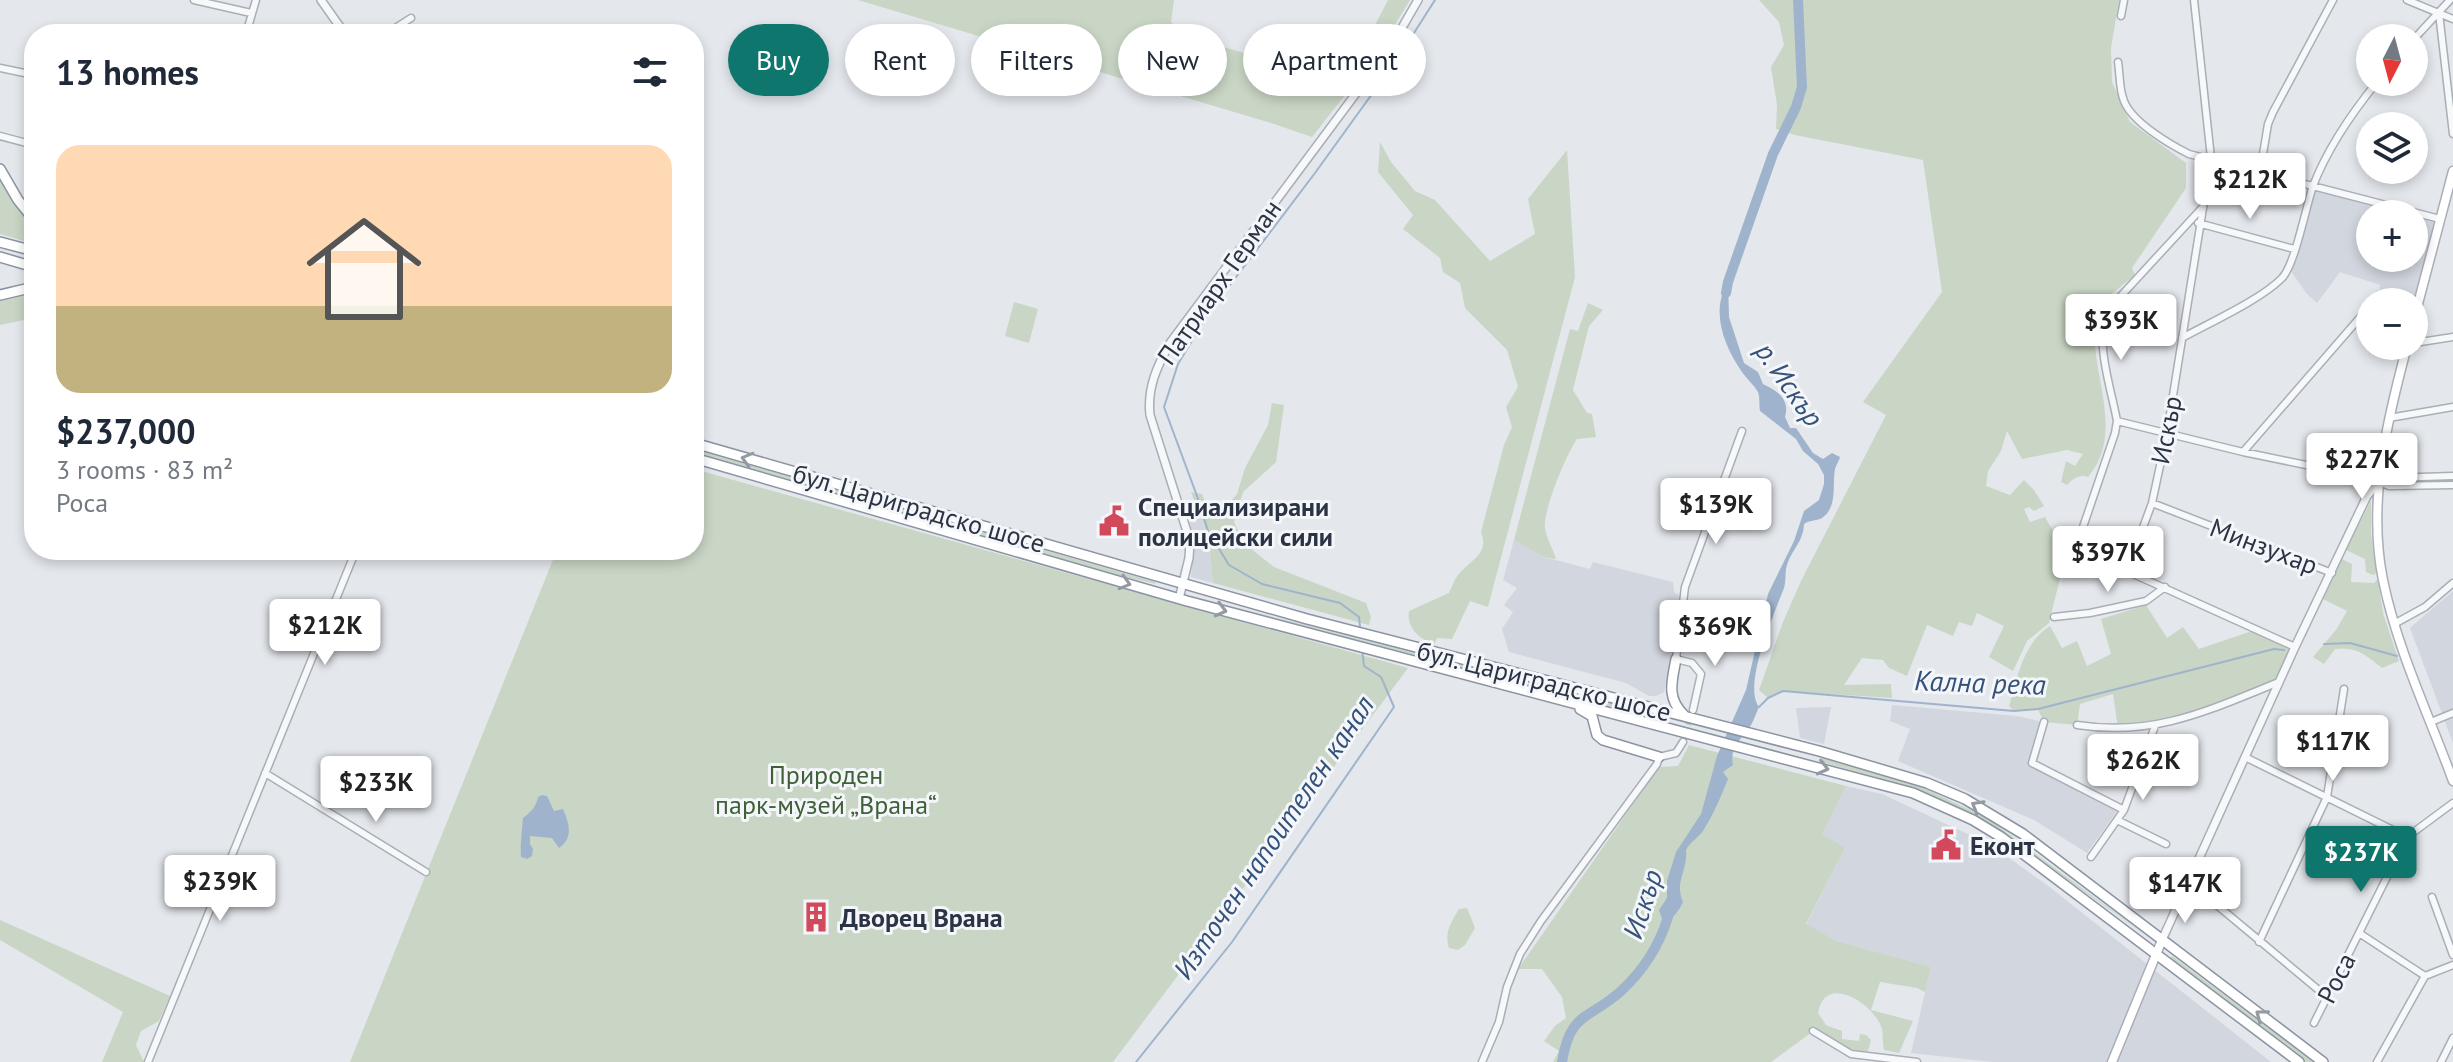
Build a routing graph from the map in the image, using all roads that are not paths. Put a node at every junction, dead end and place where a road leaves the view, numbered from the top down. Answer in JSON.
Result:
{"nodes":[{"id":1,"x":194,"y":0,"type":"edge"},
{"id":2,"x":256,"y":0,"type":"edge"},
{"id":3,"x":321,"y":0,"type":"edge"},
{"id":4,"x":1418,"y":0,"type":"edge"},
{"id":5,"x":2124,"y":0,"type":"edge"},
{"id":6,"x":2194,"y":0,"type":"edge"},
{"id":7,"x":2333,"y":0,"type":"edge"},
{"id":8,"x":2407,"y":0,"type":"edge"},
{"id":9,"x":2450,"y":0,"type":"edge"},
{"id":10,"x":251,"y":13,"type":"junction"},
{"id":11,"x":2439,"y":13,"type":"junction"},
{"id":12,"x":2121,"y":16,"type":"dead end"},
{"id":13,"x":411,"y":18,"type":"dead end"},
{"id":14,"x":2453,"y":19,"type":"edge"},
{"id":15,"x":248,"y":24,"type":"edge"},
{"id":16,"x":338,"y":24,"type":"edge"},
{"id":17,"x":402,"y":24,"type":"edge"},
{"id":18,"x":2428,"y":24,"type":"edge"},
{"id":19,"x":2118,"y":62,"type":"dead end"},
{"id":20,"x":0,"y":68,"type":"edge"},
{"id":21,"x":24,"y":73,"type":"edge"},
{"id":22,"x":2366,"y":96,"type":"edge"},
{"id":23,"x":2453,"y":134,"type":"edge"},
{"id":24,"x":0,"y":136,"type":"edge"},
{"id":25,"x":24,"y":142,"type":"edge"},
{"id":26,"x":2211,"y":158,"type":"junction"},
{"id":27,"x":0,"y":169,"type":"edge"},
{"id":28,"x":2453,"y":171,"type":"edge"},
{"id":29,"x":2260,"y":172,"type":"junction"},
{"id":30,"x":2313,"y":186,"type":"junction"},
{"id":31,"x":24,"y":208,"type":"edge"},
{"id":32,"x":2201,"y":209,"type":"junction"},
{"id":33,"x":2440,"y":219,"type":"junction"},
{"id":34,"x":2198,"y":223,"type":"junction"},
{"id":35,"x":0,"y":242,"type":"edge"},
{"id":36,"x":24,"y":248,"type":"edge"},
{"id":37,"x":2294,"y":249,"type":"junction"},
{"id":38,"x":0,"y":257,"type":"edge"},
{"id":39,"x":24,"y":264,"type":"edge"},
{"id":40,"x":2423,"y":288,"type":"edge"},
{"id":41,"x":24,"y":289,"type":"edge"},
{"id":42,"x":0,"y":295,"type":"edge"},
{"id":43,"x":2356,"y":322,"type":"edge"},
{"id":44,"x":2453,"y":337,"type":"edge"},
{"id":45,"x":2182,"y":338,"type":"junction"},
{"id":46,"x":2428,"y":341,"type":"edge"},
{"id":47,"x":2404,"y":360,"type":"edge"},
{"id":48,"x":2453,"y":407,"type":"edge"},
{"id":49,"x":2389,"y":418,"type":"junction"},
{"id":50,"x":2117,"y":421,"type":"junction"},
{"id":51,"x":1742,"y":431,"type":"dead end"},
{"id":52,"x":2167,"y":433,"type":"junction"},
{"id":53,"x":704,"y":446,"type":"edge"},
{"id":54,"x":2243,"y":452,"type":"junction"},
{"id":55,"x":704,"y":461,"type":"edge"},
{"id":56,"x":2453,"y":476,"type":"edge"},
{"id":57,"x":2379,"y":481,"type":"junction"},
{"id":58,"x":2453,"y":485,"type":"edge"},
{"id":59,"x":2152,"y":503,"type":"junction"},
{"id":60,"x":2075,"y":550,"type":"dead end"},
{"id":61,"x":2089,"y":554,"type":"junction"},
{"id":62,"x":352,"y":560,"type":"edge"},
{"id":63,"x":2127,"y":571,"type":"junction"},
{"id":64,"x":2332,"y":573,"type":"junction"},
{"id":65,"x":2453,"y":583,"type":"edge"},
{"id":66,"x":1183,"y":585,"type":"junction"},
{"id":67,"x":2165,"y":587,"type":"junction"},
{"id":68,"x":1179,"y":599,"type":"junction"},
{"id":69,"x":2054,"y":617,"type":"dead end"},
{"id":70,"x":2394,"y":624,"type":"junction"},
{"id":71,"x":2295,"y":647,"type":"junction"},
{"id":72,"x":1676,"y":659,"type":"junction"},
{"id":73,"x":2279,"y":682,"type":"junction"},
{"id":74,"x":2344,"y":689,"type":"dead end"},
{"id":75,"x":1670,"y":690,"type":"junction"},
{"id":76,"x":1551,"y":697,"type":"junction"},
{"id":77,"x":1644,"y":706,"type":"junction"},
{"id":78,"x":2453,"y":713,"type":"edge"},
{"id":79,"x":1690,"y":714,"type":"junction"},
{"id":80,"x":1636,"y":719,"type":"junction"},
{"id":81,"x":2044,"y":722,"type":"dead end"},
{"id":82,"x":2431,"y":722,"type":"junction"},
{"id":83,"x":1595,"y":725,"type":"junction"},
{"id":84,"x":2077,"y":725,"type":"dead end"},
{"id":85,"x":2155,"y":726,"type":"junction"},
{"id":86,"x":1683,"y":742,"type":"tunnel mouth"},
{"id":87,"x":1659,"y":757,"type":"junction"},
{"id":88,"x":2245,"y":757,"type":"junction"},
{"id":89,"x":265,"y":773,"type":"junction"},
{"id":90,"x":2453,"y":781,"type":"edge"},
{"id":91,"x":2327,"y":797,"type":"junction"},
{"id":92,"x":2453,"y":803,"type":"edge"},
{"id":93,"x":2124,"y":810,"type":"junction"},
{"id":94,"x":2117,"y":820,"type":"junction"},
{"id":95,"x":2407,"y":837,"type":"junction"},
{"id":96,"x":2166,"y":844,"type":"dead end"},
{"id":97,"x":2091,"y":857,"type":"dead end"},
{"id":98,"x":426,"y":872,"type":"dead end"},
{"id":99,"x":2188,"y":881,"type":"junction"},
{"id":100,"x":2432,"y":897,"type":"dead end"},
{"id":101,"x":2359,"y":933,"type":"junction"},
{"id":102,"x":2162,"y":940,"type":"junction"},
{"id":103,"x":2259,"y":942,"type":"junction"},
{"id":104,"x":2156,"y":954,"type":"junction"},
{"id":105,"x":2453,"y":955,"type":"edge"},
{"id":106,"x":2453,"y":965,"type":"edge"},
{"id":107,"x":2425,"y":976,"type":"junction"},
{"id":108,"x":2327,"y":997,"type":"junction"},
{"id":109,"x":2314,"y":1023,"type":"dead end"},
{"id":110,"x":1813,"y":1031,"type":"dead end"},
{"id":111,"x":2453,"y":1038,"type":"edge"},
{"id":112,"x":1879,"y":1060,"type":"edge"},
{"id":113,"x":148,"y":1062,"type":"edge"},
{"id":114,"x":1482,"y":1062,"type":"edge"},
{"id":115,"x":1917,"y":1062,"type":"edge"},
{"id":116,"x":2112,"y":1062,"type":"edge"},
{"id":117,"x":2299,"y":1062,"type":"edge"},
{"id":118,"x":2323,"y":1062,"type":"edge"},
{"id":119,"x":2377,"y":1062,"type":"edge"},
{"id":120,"x":2441,"y":1062,"type":"edge"}],
"edges":[{"from":1,"to":10,"type":"street"},
{"from":2,"to":10,"type":"street"},
{"from":3,"to":16,"type":"street"},
{"from":4,"to":66,"type":"street","name":"Патриарх Герман"},
{"from":5,"to":12,"type":"street"},
{"from":6,"to":26,"type":"street","name":"Искър"},
{"from":7,"to":29,"type":"street"},
{"from":8,"to":11,"type":"street"},
{"from":9,"to":11,"type":"street"},
{"from":10,"to":15,"type":"street"},
{"from":11,"to":14,"type":"street"},
{"from":11,"to":18,"type":"street"},
{"from":11,"to":23,"type":"street"},
{"from":13,"to":17,"type":"street"},
{"from":19,"to":26,"type":"street"},
{"from":20,"to":21,"type":"street"},
{"from":22,"to":30,"type":"street"},
{"from":24,"to":25,"type":"street"},
{"from":26,"to":29,"type":"street"},
{"from":26,"to":32,"type":"street","name":"Искър"},
{"from":27,"to":31,"type":"highway"},
{"from":28,"to":33,"type":"main road"},
{"from":29,"to":30,"type":"street"},
{"from":30,"to":33,"type":"street"},
{"from":30,"to":37,"type":"street"},
{"from":32,"to":34,"type":"street","name":"Искър"},
{"from":32,"to":50,"type":"street"},
{"from":33,"to":40,"type":"main road"},
{"from":34,"to":37,"type":"street"},
{"from":34,"to":45,"type":"street","name":"Искър"},
{"from":35,"to":36,"type":"highway"},
{"from":37,"to":45,"type":"street"},
{"from":38,"to":39,"type":"highway"},
{"from":41,"to":42,"type":"highway"},
{"from":43,"to":54,"type":"street"},
{"from":44,"to":46,"type":"street"},
{"from":45,"to":52,"type":"street","name":"Искър"},
{"from":47,"to":49,"type":"main road"},
{"from":48,"to":49,"type":"street"},
{"from":49,"to":57,"type":"main road"},
{"from":50,"to":52,"type":"street"},
{"from":50,"to":61,"type":"street"},
{"from":51,"to":72,"type":"street"},
{"from":52,"to":54,"type":"street"},
{"from":52,"to":59,"type":"street","name":"Искър"},
{"from":66,"to":53,"type":"highway","name":"бул. Цариградско шосе","one_way":true},
{"from":54,"to":57,"type":"street"},
{"from":55,"to":68,"type":"highway","name":"бул. Цариградско шосе","one_way":true},
{"from":56,"to":57,"type":"street"},
{"from":57,"to":58,"type":"street"},
{"from":57,"to":64,"type":"street"},
{"from":57,"to":70,"type":"main road"},
{"from":59,"to":63,"type":"street","name":"Искър"},
{"from":59,"to":64,"type":"street","name":"Минзухар"},
{"from":60,"to":61,"type":"street"},
{"from":61,"to":63,"type":"street"},
{"from":62,"to":89,"type":"street"},
{"from":63,"to":67,"type":"street"},
{"from":64,"to":71,"type":"street"},
{"from":65,"to":70,"type":"street"},
{"from":66,"to":68,"type":"street","name":"Патриарх Герман"},
{"from":66,"to":77,"type":"highway","name":"бул. Цариградско шосе"},
{"from":67,"to":69,"type":"street"},
{"from":67,"to":71,"type":"street"},
{"from":68,"to":76,"type":"highway","name":"бул. Цариградско шосе","one_way":true},
{"from":70,"to":82,"type":"main road"},
{"from":71,"to":73,"type":"street"},
{"from":72,"to":75,"type":"highway"},
{"from":72,"to":79,"type":"street"},
{"from":73,"to":85,"type":"street"},
{"from":73,"to":88,"type":"street"},
{"from":74,"to":91,"type":"street"},
{"from":75,"to":77,"type":"highway"},
{"from":75,"to":79,"type":"highway"},
{"from":76,"to":80,"type":"highway","name":"бул. Цариградско шосе"},
{"from":76,"to":83,"type":"highway"},
{"from":77,"to":79,"type":"highway","name":"бул. Цариградско шосе"},
{"from":78,"to":82,"type":"street"},
{"from":102,"to":79,"type":"highway","name":"бул. Цариградско шосе","one_way":true},
{"from":80,"to":83,"type":"highway"},
{"from":80,"to":104,"type":"highway","name":"бул. Цариградско шосе","one_way":true},
{"from":81,"to":93,"type":"street"},
{"from":82,"to":90,"type":"main road"},
{"from":83,"to":87,"type":"highway"},
{"from":84,"to":85,"type":"street"},
{"from":85,"to":93,"type":"street"},
{"from":86,"to":87,"type":"street"},
{"from":87,"to":114,"type":"street"},
{"from":88,"to":91,"type":"street"},
{"from":88,"to":99,"type":"street"},
{"from":89,"to":98,"type":"street"},
{"from":89,"to":113,"type":"street"},
{"from":91,"to":95,"type":"street"},
{"from":91,"to":103,"type":"street"},
{"from":92,"to":95,"type":"street","name":"Роса"},
{"from":93,"to":94,"type":"street"},
{"from":94,"to":96,"type":"street"},
{"from":94,"to":97,"type":"street"},
{"from":95,"to":101,"type":"street","name":"Роса"},
{"from":99,"to":102,"type":"street"},
{"from":99,"to":103,"type":"street"},
{"from":100,"to":105,"type":"street"},
{"from":101,"to":107,"type":"street","name":"Роса"},
{"from":101,"to":108,"type":"street","name":"Роса"},
{"from":102,"to":104,"type":"main road"},
{"from":118,"to":102,"type":"highway","name":"бул. Цариградско шосе","one_way":true},
{"from":103,"to":108,"type":"street"},
{"from":104,"to":116,"type":"main road"},
{"from":104,"to":117,"type":"highway","name":"бул. Цариградско шосе"},
{"from":106,"to":107,"type":"street"},
{"from":107,"to":119,"type":"street"},
{"from":108,"to":109,"type":"street","name":"Роса"},
{"from":110,"to":112,"type":"street"},
{"from":111,"to":120,"type":"street"},
{"from":112,"to":115,"type":"street"}]}
